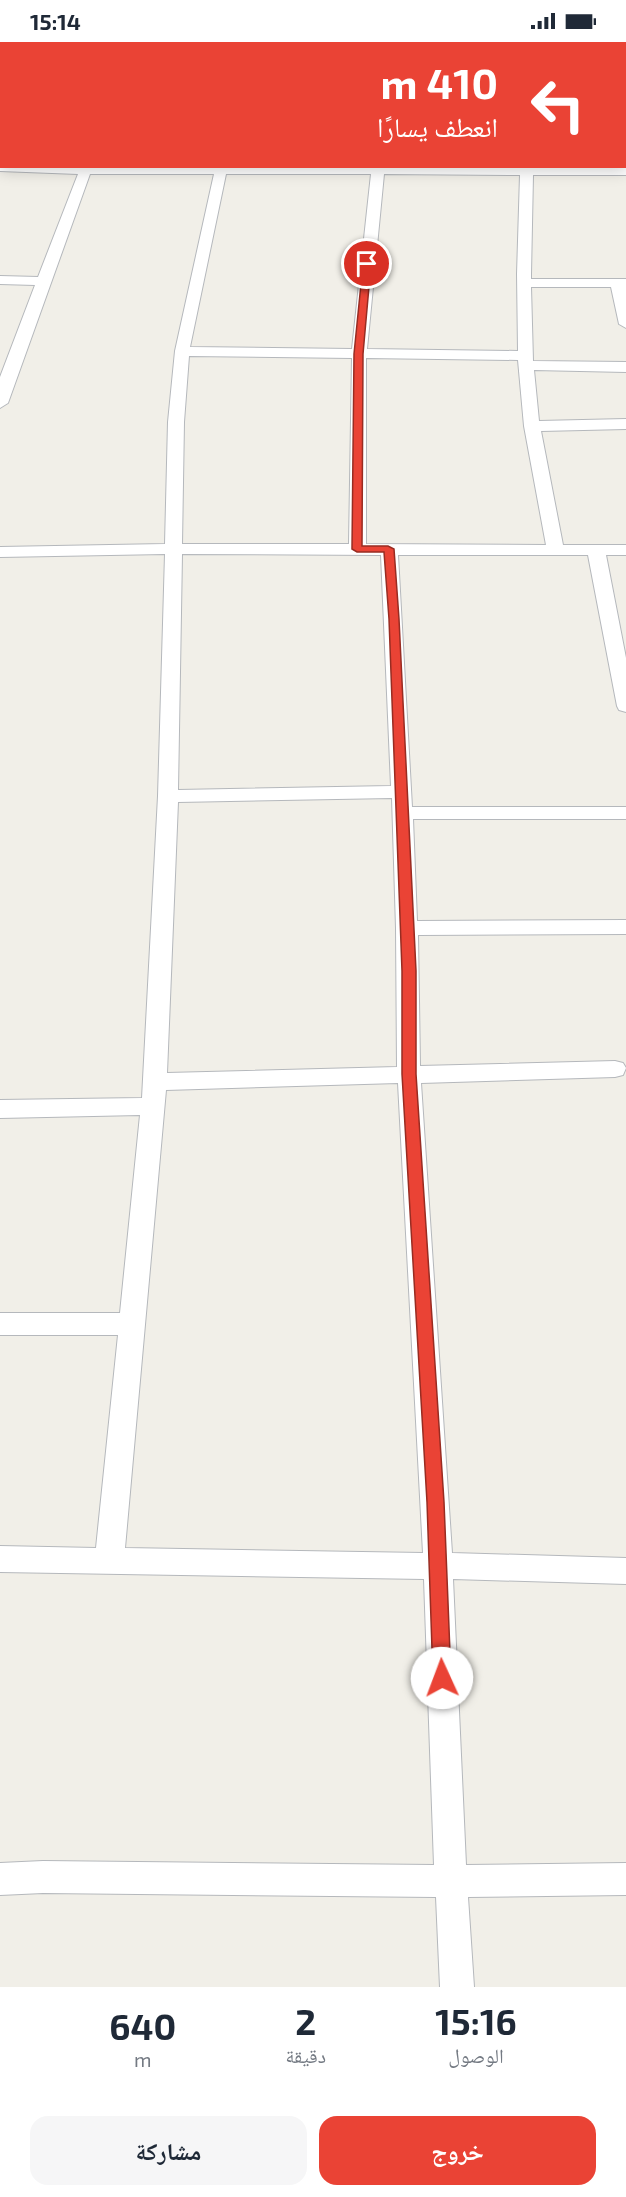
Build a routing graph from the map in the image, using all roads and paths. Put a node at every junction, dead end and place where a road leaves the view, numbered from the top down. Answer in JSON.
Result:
{"nodes":[{"id":1,"x":87,"y":168,"type":"edge"},
{"id":2,"x":199,"y":168,"type":"edge"},
{"id":3,"x":378,"y":168,"type":"edge"},
{"id":4,"x":221,"y":169,"type":"junction"},
{"id":5,"x":527,"y":169,"type":"edge"},
{"id":6,"x":626,"y":171,"type":"edge"},
{"id":7,"x":0,"y":280,"type":"edge"},
{"id":8,"x":43,"y":281,"type":"junction"},
{"id":9,"x":525,"y":283,"type":"junction"},
{"id":10,"x":622,"y":283,"type":"edge"},
{"id":11,"x":626,"y":324,"type":"edge"},
{"id":12,"x":182,"y":351,"type":"junction"},
{"id":13,"x":359,"y":354,"type":"junction"},
{"id":14,"x":526,"y":361,"type":"junction"},
{"id":15,"x":626,"y":367,"type":"edge"},
{"id":16,"x":0,"y":403,"type":"edge"},
{"id":17,"x":626,"y":424,"type":"edge"},
{"id":18,"x":532,"y":426,"type":"junction"},
{"id":19,"x":555,"y":548,"type":"junction"},
{"id":20,"x":172,"y":549,"type":"junction"},
{"id":21,"x":357,"y":549,"type":"junction"},
{"id":22,"x":388,"y":549,"type":"junction"},
{"id":23,"x":596,"y":550,"type":"junction"},
{"id":24,"x":626,"y":550,"type":"edge"},
{"id":25,"x":0,"y":552,"type":"edge"},
{"id":26,"x":619,"y":636,"type":"edge"},
{"id":27,"x":626,"y":706,"type":"edge"},
{"id":28,"x":168,"y":796,"type":"junction"},
{"id":29,"x":402,"y":802,"type":"junction"},
{"id":30,"x":626,"y":813,"type":"edge"},
{"id":31,"x":626,"y":927,"type":"edge"},
{"id":32,"x":407,"y":928,"type":"junction"},
{"id":33,"x":615,"y":1068,"type":"dead end"},
{"id":34,"x":409,"y":1074,"type":"junction"},
{"id":35,"x":154,"y":1094,"type":"junction"},
{"id":36,"x":0,"y":1108,"type":"edge"},
{"id":37,"x":0,"y":1324,"type":"edge"},
{"id":38,"x":130,"y":1324,"type":"junction"},
{"id":39,"x":0,"y":1559,"type":"edge"},
{"id":40,"x":109,"y":1562,"type":"junction"},
{"id":41,"x":438,"y":1566,"type":"junction"},
{"id":42,"x":626,"y":1571,"type":"edge"},
{"id":43,"x":0,"y":1879,"type":"edge"},
{"id":44,"x":626,"y":1879,"type":"edge"},
{"id":45,"x":451,"y":1881,"type":"junction"},
{"id":46,"x":457,"y":1987,"type":"edge"}],
"edges":[{"from":1,"to":2,"type":"street"},
{"from":1,"to":8,"type":"street"},
{"from":2,"to":4,"type":"street"},
{"from":3,"to":4,"type":"street"},
{"from":3,"to":5,"type":"street"},
{"from":3,"to":13,"type":"street"},
{"from":4,"to":12,"type":"street"},
{"from":5,"to":6,"type":"street"},
{"from":5,"to":9,"type":"street"},
{"from":7,"to":8,"type":"street"},
{"from":8,"to":16,"type":"street"},
{"from":9,"to":10,"type":"street"},
{"from":9,"to":14,"type":"street"},
{"from":10,"to":11,"type":"street"},
{"from":12,"to":13,"type":"street"},
{"from":12,"to":20,"type":"street"},
{"from":13,"to":14,"type":"street"},
{"from":13,"to":21,"type":"street"},
{"from":14,"to":15,"type":"street"},
{"from":14,"to":18,"type":"street"},
{"from":17,"to":18,"type":"street"},
{"from":18,"to":19,"type":"street"},
{"from":19,"to":22,"type":"street"},
{"from":19,"to":23,"type":"street"},
{"from":20,"to":21,"type":"street"},
{"from":20,"to":25,"type":"street"},
{"from":20,"to":28,"type":"street"},
{"from":21,"to":22,"type":"street"},
{"from":22,"to":29,"type":"street"},
{"from":23,"to":24,"type":"street"},
{"from":23,"to":26,"type":"street"},
{"from":26,"to":27,"type":"street"},
{"from":28,"to":29,"type":"street"},
{"from":28,"to":35,"type":"street"},
{"from":29,"to":30,"type":"street"},
{"from":29,"to":32,"type":"street"},
{"from":31,"to":32,"type":"street"},
{"from":32,"to":34,"type":"street"},
{"from":33,"to":34,"type":"street"},
{"from":34,"to":35,"type":"street"},
{"from":34,"to":41,"type":"street"},
{"from":35,"to":36,"type":"street"},
{"from":35,"to":38,"type":"street"},
{"from":37,"to":38,"type":"street"},
{"from":38,"to":40,"type":"street"},
{"from":39,"to":40,"type":"street"},
{"from":40,"to":41,"type":"street"},
{"from":41,"to":42,"type":"street"},
{"from":41,"to":45,"type":"street"},
{"from":43,"to":45,"type":"street"},
{"from":44,"to":45,"type":"street"},
{"from":45,"to":46,"type":"street"}]}
